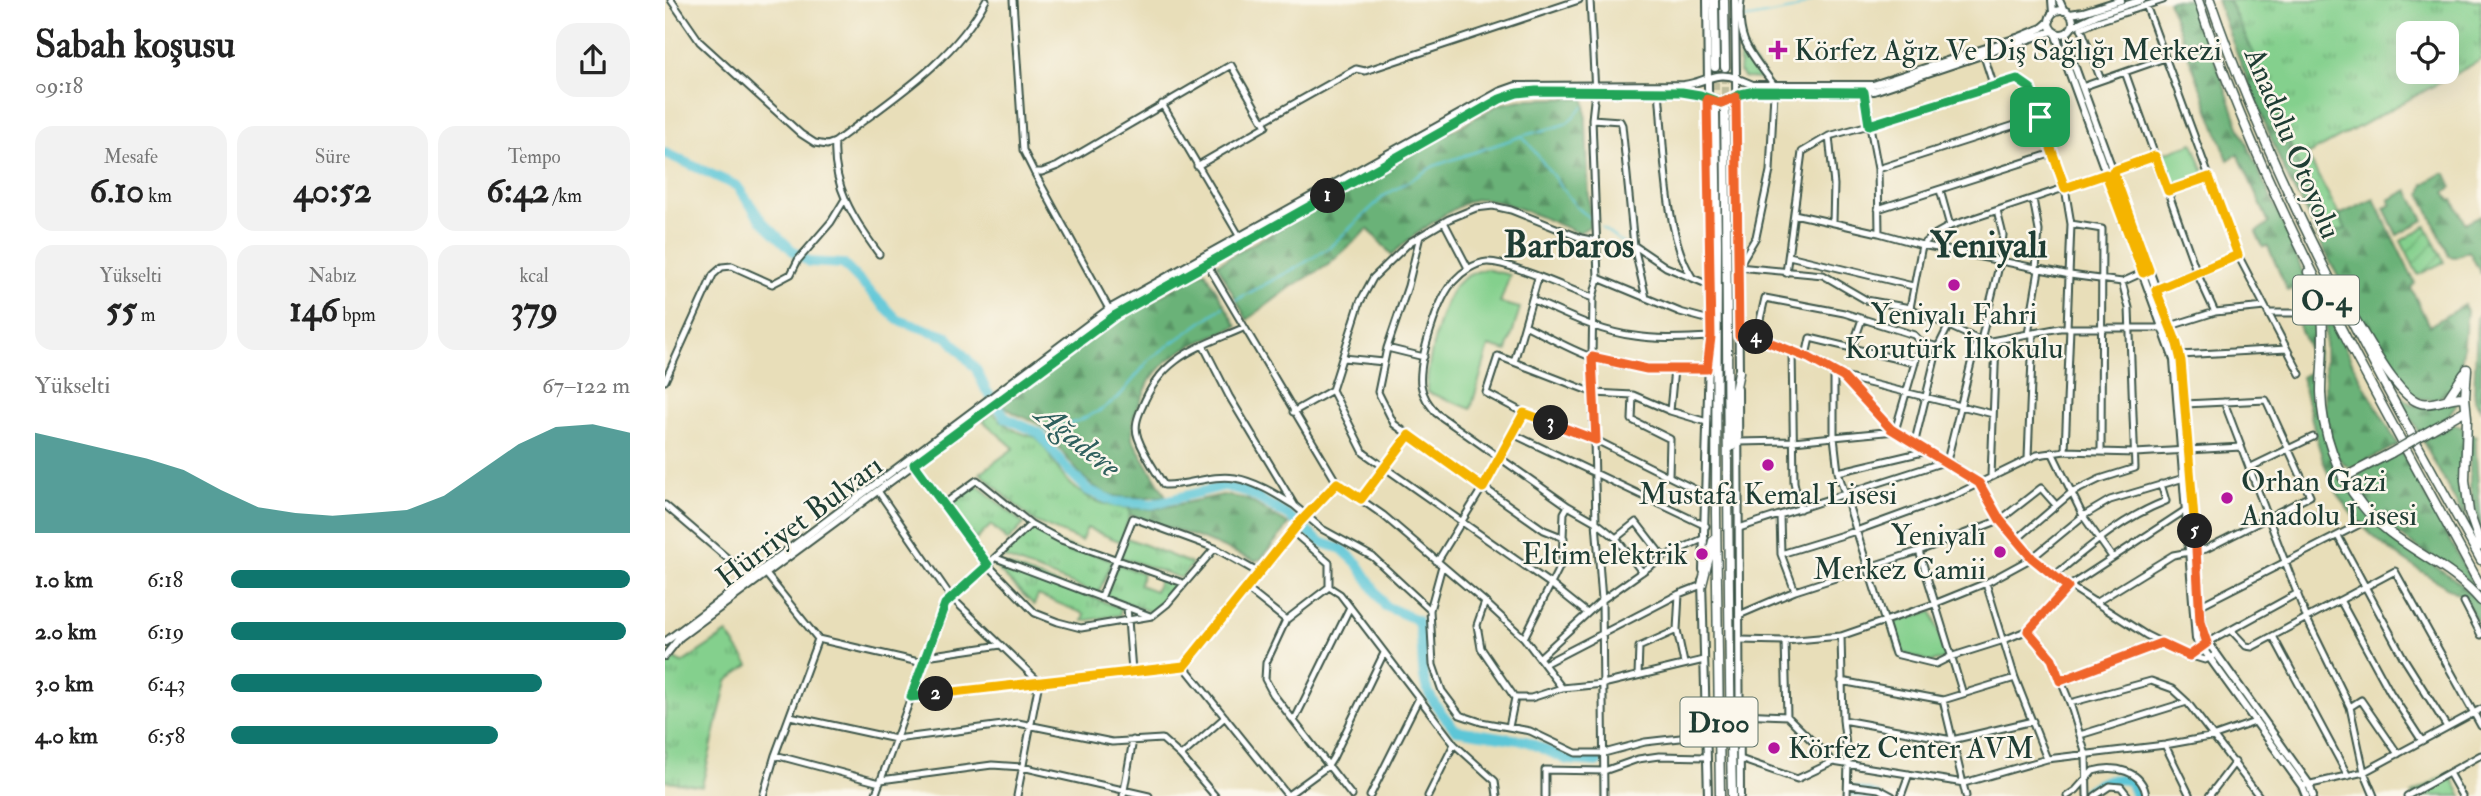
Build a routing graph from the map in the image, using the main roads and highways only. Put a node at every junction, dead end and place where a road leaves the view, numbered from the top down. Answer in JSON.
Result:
{"nodes":[{"id":1,"x":1707,"y":0,"type":"edge"},
{"id":2,"x":1714,"y":0,"type":"edge"},
{"id":3,"x":1724,"y":0,"type":"edge"},
{"id":4,"x":1735,"y":0,"type":"edge"},
{"id":5,"x":2052,"y":0,"type":"edge"},
{"id":6,"x":2059,"y":0,"type":"edge"},
{"id":7,"x":2122,"y":0,"type":"edge"},
{"id":8,"x":2198,"y":0,"type":"edge"},
{"id":9,"x":2210,"y":0,"type":"edge"},
{"id":10,"x":2144,"y":3,"type":"edge"},
{"id":11,"x":2067,"y":12,"type":"junction"},
{"id":12,"x":2053,"y":13,"type":"junction"},
{"id":13,"x":2050,"y":21,"type":"junction"},
{"id":14,"x":2073,"y":26,"type":"junction"},
{"id":15,"x":2054,"y":32,"type":"junction"},
{"id":16,"x":2067,"y":33,"type":"junction"},
{"id":17,"x":1715,"y":67,"type":"tunnel mouth"},
{"id":18,"x":1725,"y":67,"type":"tunnel mouth"},
{"id":19,"x":1707,"y":78,"type":"junction"},
{"id":20,"x":1736,"y":78,"type":"junction"},
{"id":21,"x":1595,"y":88,"type":"junction"},
{"id":22,"x":1774,"y":89,"type":"junction"},
{"id":23,"x":1863,"y":89,"type":"junction"},
{"id":24,"x":1736,"y":97,"type":"junction"},
{"id":25,"x":1707,"y":99,"type":"junction"},
{"id":26,"x":1715,"y":110,"type":"tunnel mouth"},
{"id":27,"x":1725,"y":110,"type":"tunnel mouth"},
{"id":28,"x":2109,"y":172,"type":"junction"},
{"id":29,"x":2294,"y":236,"type":"junction"},
{"id":30,"x":2146,"y":272,"type":"junction"},
{"id":31,"x":2325,"y":272,"type":"junction"},
{"id":32,"x":2167,"y":328,"type":"junction"},
{"id":33,"x":1711,"y":337,"type":"junction"},
{"id":34,"x":1739,"y":372,"type":"junction"},
{"id":35,"x":997,"y":397,"type":"junction"},
{"id":36,"x":2465,"y":397,"type":"junction"},
{"id":37,"x":2448,"y":398,"type":"junction"},
{"id":38,"x":2466,"y":410,"type":"junction"},
{"id":39,"x":2448,"y":421,"type":"junction"},
{"id":40,"x":2467,"y":430,"type":"junction"},
{"id":41,"x":2185,"y":450,"type":"junction"},
{"id":42,"x":912,"y":461,"type":"junction"},
{"id":43,"x":2343,"y":478,"type":"junction"},
{"id":44,"x":1716,"y":485,"type":"junction"},
{"id":45,"x":1727,"y":519,"type":"junction"},
{"id":46,"x":1716,"y":532,"type":"junction"},
{"id":47,"x":2481,"y":546,"type":"edge"},
{"id":48,"x":2193,"y":551,"type":"junction"},
{"id":49,"x":2481,"y":561,"type":"edge"},
{"id":50,"x":1702,"y":585,"type":"junction"},
{"id":51,"x":2481,"y":587,"type":"edge"},
{"id":52,"x":2481,"y":601,"type":"edge"},
{"id":53,"x":665,"y":642,"type":"edge"},
{"id":54,"x":2204,"y":645,"type":"junction"},
{"id":55,"x":665,"y":655,"type":"edge"},
{"id":56,"x":2212,"y":657,"type":"junction"},
{"id":57,"x":2305,"y":785,"type":"junction"},
{"id":58,"x":1708,"y":796,"type":"edge"},
{"id":59,"x":1720,"y":796,"type":"edge"},
{"id":60,"x":1732,"y":796,"type":"edge"},
{"id":61,"x":1740,"y":796,"type":"edge"},
{"id":62,"x":2306,"y":796,"type":"edge"},
{"id":63,"x":2313,"y":796,"type":"edge"}],
"edges":[{"from":1,"to":19,"type":"main road"},
{"from":2,"to":17,"type":"highway"},
{"from":3,"to":18,"type":"highway"},
{"from":4,"to":20,"type":"main road"},
{"from":5,"to":12,"type":"main road"},
{"from":6,"to":11,"type":"main road"},
{"from":7,"to":11,"type":"main road"},
{"from":8,"to":29,"type":"highway","name":"Anadolu Otoyolu","number":"O-4"},
{"from":9,"to":31,"type":"highway","name":"Anadolu Otoyolu","number":"O-4"},
{"from":10,"to":14,"type":"main road"},
{"from":11,"to":12,"type":"main road"},
{"from":11,"to":14,"type":"main road"},
{"from":12,"to":13,"type":"main road"},
{"from":13,"to":15,"type":"main road"},
{"from":13,"to":23,"type":"main road","name":"Hürriyet Bulvarı"},
{"from":14,"to":16,"type":"main road"},
{"from":15,"to":16,"type":"main road"},
{"from":15,"to":23,"type":"main road","name":"Hürriyet Bulvarı"},
{"from":15,"to":28,"type":"main road"},
{"from":16,"to":28,"type":"main road"},
{"from":19,"to":20,"type":"main road","name":"Hürriyet Bulvarı"},
{"from":19,"to":21,"type":"main road","name":"Hürriyet Bulvarı"},
{"from":19,"to":25,"type":"main road"},
{"from":20,"to":22,"type":"main road","name":"Hürriyet Bulvarı"},
{"from":20,"to":24,"type":"main road"},
{"from":21,"to":25,"type":"main road","name":"Hürriyet Bulvarı"},
{"from":21,"to":35,"type":"main road","name":"Hürriyet Bulvarı"},
{"from":21,"to":35,"type":"main road","name":"Hürriyet Bulvarı"},
{"from":22,"to":23,"type":"main road","name":"Hürriyet Bulvarı"},
{"from":22,"to":24,"type":"main road","name":"Hürriyet Bulvarı"},
{"from":24,"to":25,"type":"main road","name":"Hürriyet Bulvarı"},
{"from":24,"to":34,"type":"main road"},
{"from":25,"to":33,"type":"main road"},
{"from":26,"to":44,"type":"highway","number":"D100"},
{"from":27,"to":45,"type":"highway","number":"D100"},
{"from":28,"to":30,"type":"main road"},
{"from":29,"to":43,"type":"highway"},
{"from":29,"to":51,"type":"highway","name":"Anadolu Otoyolu","number":"O-4"},
{"from":30,"to":32,"type":"main road"},
{"from":30,"to":32,"type":"main road"},
{"from":31,"to":37,"type":"highway"},
{"from":31,"to":49,"type":"highway","name":"Anadolu Otoyolu","number":"O-4"},
{"from":32,"to":41,"type":"main road"},
{"from":32,"to":41,"type":"main road"},
{"from":33,"to":44,"type":"highway"},
{"from":33,"to":50,"type":"main road"},
{"from":34,"to":45,"type":"highway"},
{"from":34,"to":61,"type":"main road"},
{"from":35,"to":42,"type":"main road","name":"Hürriyet Bulvarı"},
{"from":36,"to":37,"type":"highway"},
{"from":36,"to":37,"type":"highway"},
{"from":36,"to":38,"type":"highway"},
{"from":38,"to":39,"type":"highway"},
{"from":38,"to":40,"type":"highway"},
{"from":39,"to":40,"type":"highway"},
{"from":39,"to":43,"type":"highway","bridge":true},
{"from":40,"to":47,"type":"highway"},
{"from":41,"to":48,"type":"main road"},
{"from":41,"to":48,"type":"main road"},
{"from":42,"to":53,"type":"main road","name":"Hürriyet Bulvarı"},
{"from":42,"to":55,"type":"main road","name":"Hürriyet Bulvarı"},
{"from":43,"to":52,"type":"highway"},
{"from":44,"to":46,"type":"highway","number":"D100"},
{"from":45,"to":60,"type":"highway","number":"D100"},
{"from":46,"to":50,"type":"highway"},
{"from":46,"to":59,"type":"highway","number":"D100"},
{"from":48,"to":54,"type":"main road"},
{"from":48,"to":54,"type":"main road"},
{"from":50,"to":58,"type":"main road"},
{"from":54,"to":56,"type":"main road"},
{"from":56,"to":57,"type":"main road"},
{"from":56,"to":57,"type":"main road"},
{"from":57,"to":62,"type":"main road"},
{"from":57,"to":63,"type":"main road"}]}
